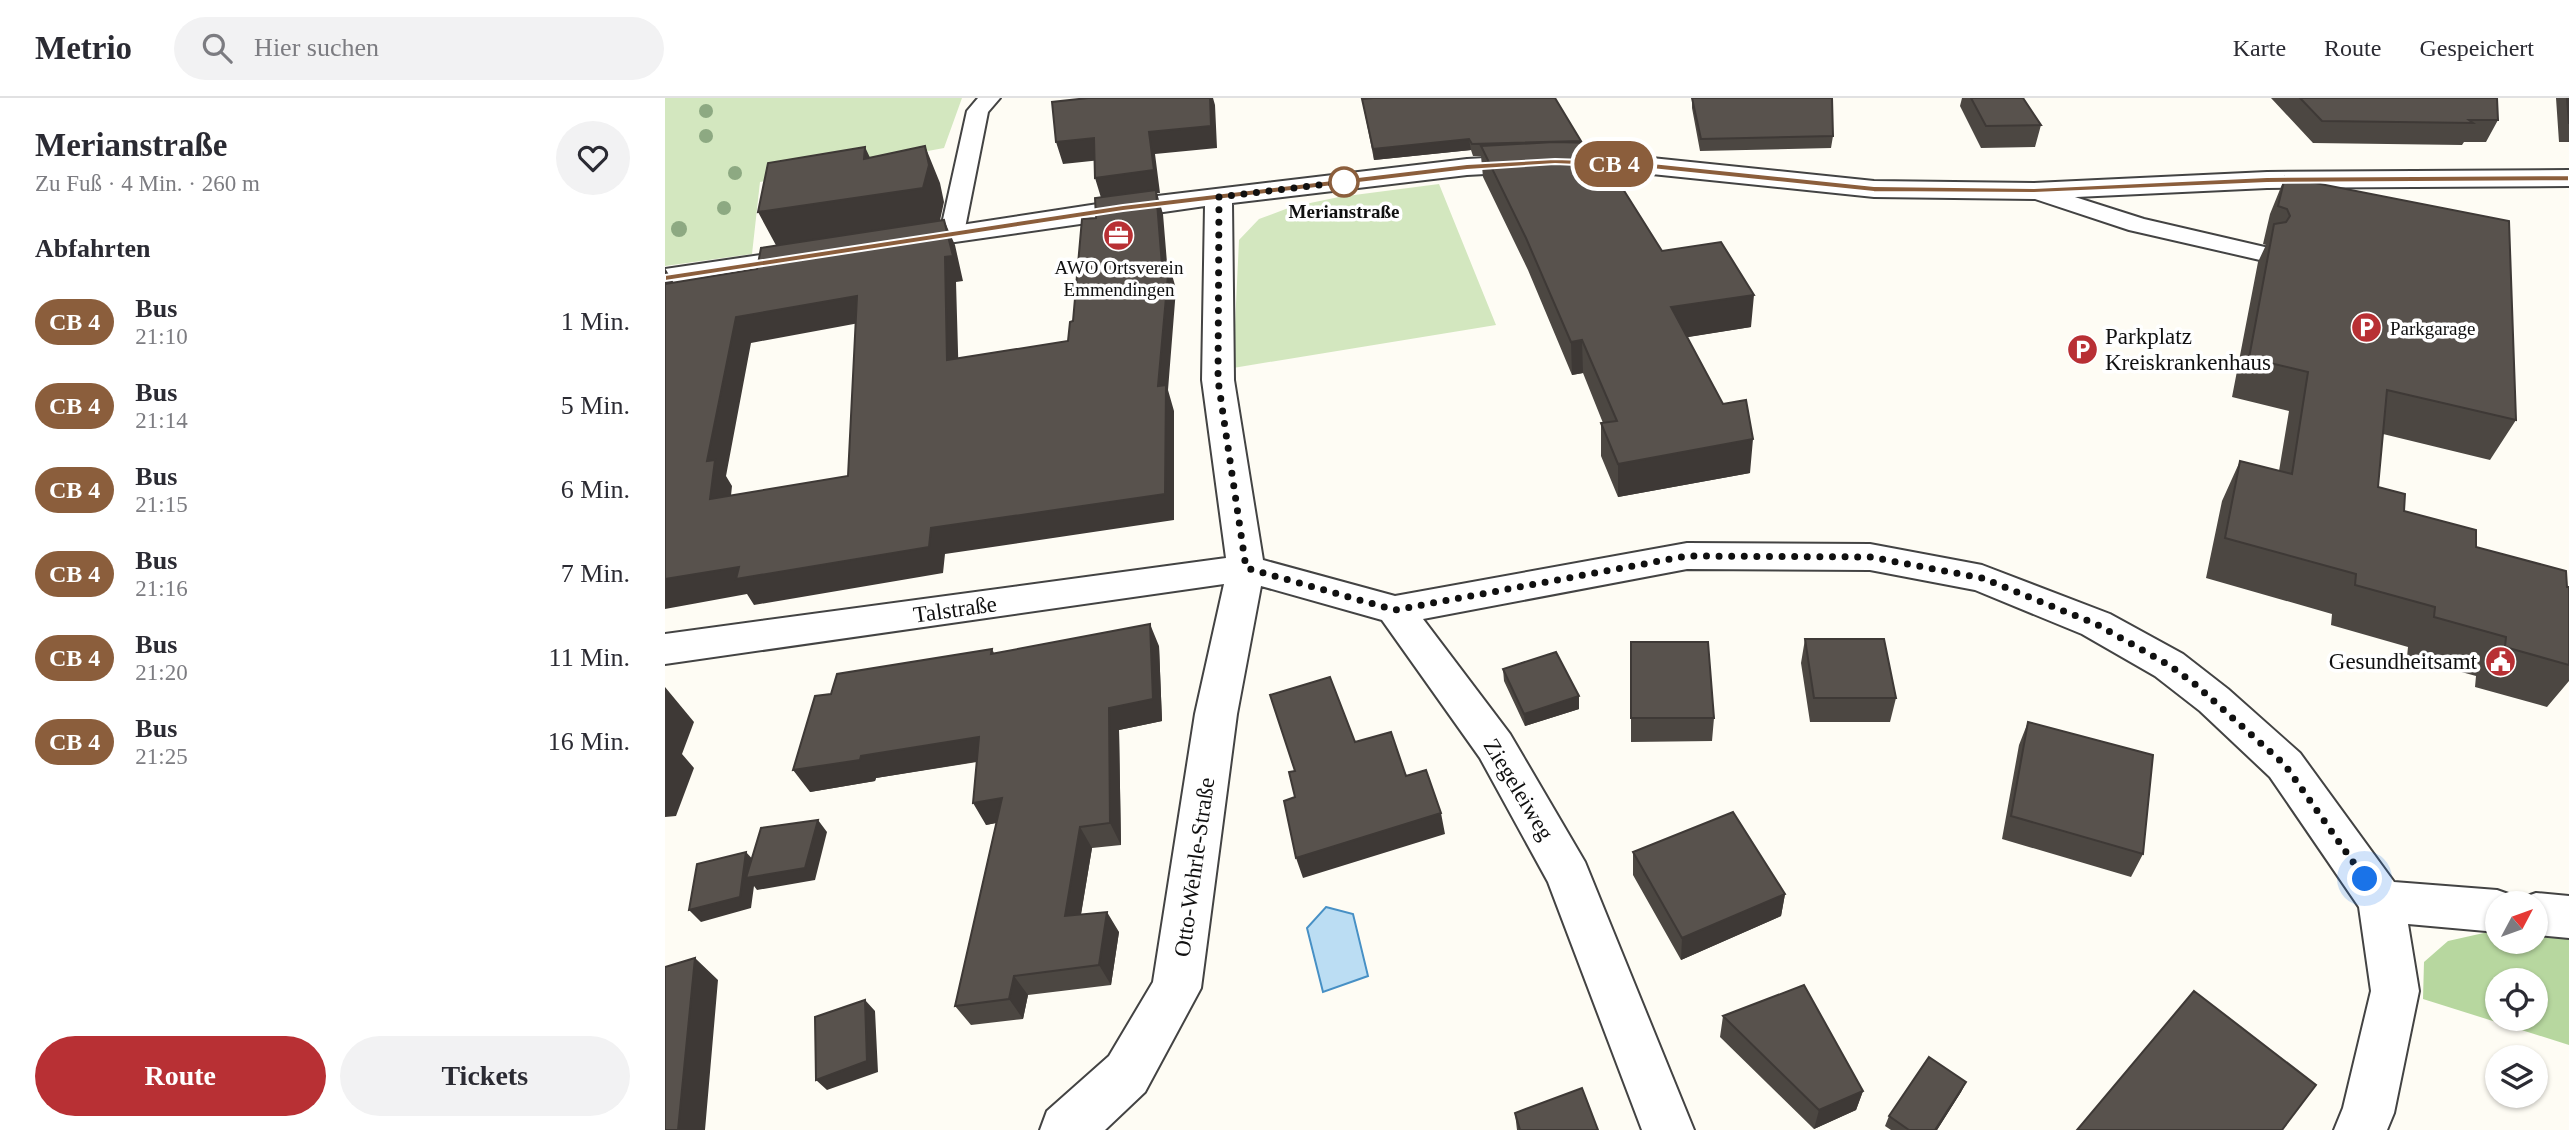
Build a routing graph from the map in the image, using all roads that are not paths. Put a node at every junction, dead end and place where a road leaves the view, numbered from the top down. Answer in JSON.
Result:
{"nodes":[{"id":1,"x":990,"y":98,"type":"edge"},
{"id":2,"x":2569,"y":178,"type":"edge"},
{"id":3,"x":2034,"y":191,"type":"junction"},
{"id":4,"x":1219,"y":197,"type":"junction"},
{"id":5,"x":952,"y":233,"type":"junction"},
{"id":6,"x":869,"y":247,"type":"edge"},
{"id":7,"x":2260,"y":253,"type":"dead end"},
{"id":8,"x":828,"y":254,"type":"edge"},
{"id":9,"x":665,"y":278,"type":"edge"},
{"id":10,"x":1246,"y":568,"type":"junction"},
{"id":11,"x":1395,"y":610,"type":"junction"},
{"id":12,"x":665,"y":649,"type":"edge"},
{"id":13,"x":2381,"y":901,"type":"junction"},
{"id":14,"x":2485,"y":910,"type":"edge"},
{"id":15,"x":2548,"y":915,"type":"edge"},
{"id":16,"x":2569,"y":917,"type":"edge"},
{"id":17,"x":1066,"y":1130,"type":"edge"},
{"id":18,"x":1668,"y":1130,"type":"edge"},
{"id":19,"x":2360,"y":1130,"type":"edge"}],
"edges":[{"from":1,"to":5,"type":"lane"},
{"from":2,"to":3,"type":"street"},
{"from":3,"to":4,"type":"street"},
{"from":3,"to":7,"type":"lane"},
{"from":4,"to":5,"type":"street"},
{"from":4,"to":10,"type":"street"},
{"from":5,"to":6,"type":"street"},
{"from":8,"to":9,"type":"street"},
{"from":10,"to":11,"type":"street"},
{"from":10,"to":12,"type":"street","name":"Talstraße"},
{"from":10,"to":17,"type":"street","name":"Otto-Wehrle-Straße"},
{"from":11,"to":13,"type":"street"},
{"from":11,"to":18,"type":"street","name":"Ziegeleiweg"},
{"from":13,"to":14,"type":"street"},
{"from":13,"to":19,"type":"street"},
{"from":15,"to":16,"type":"street"}]}
